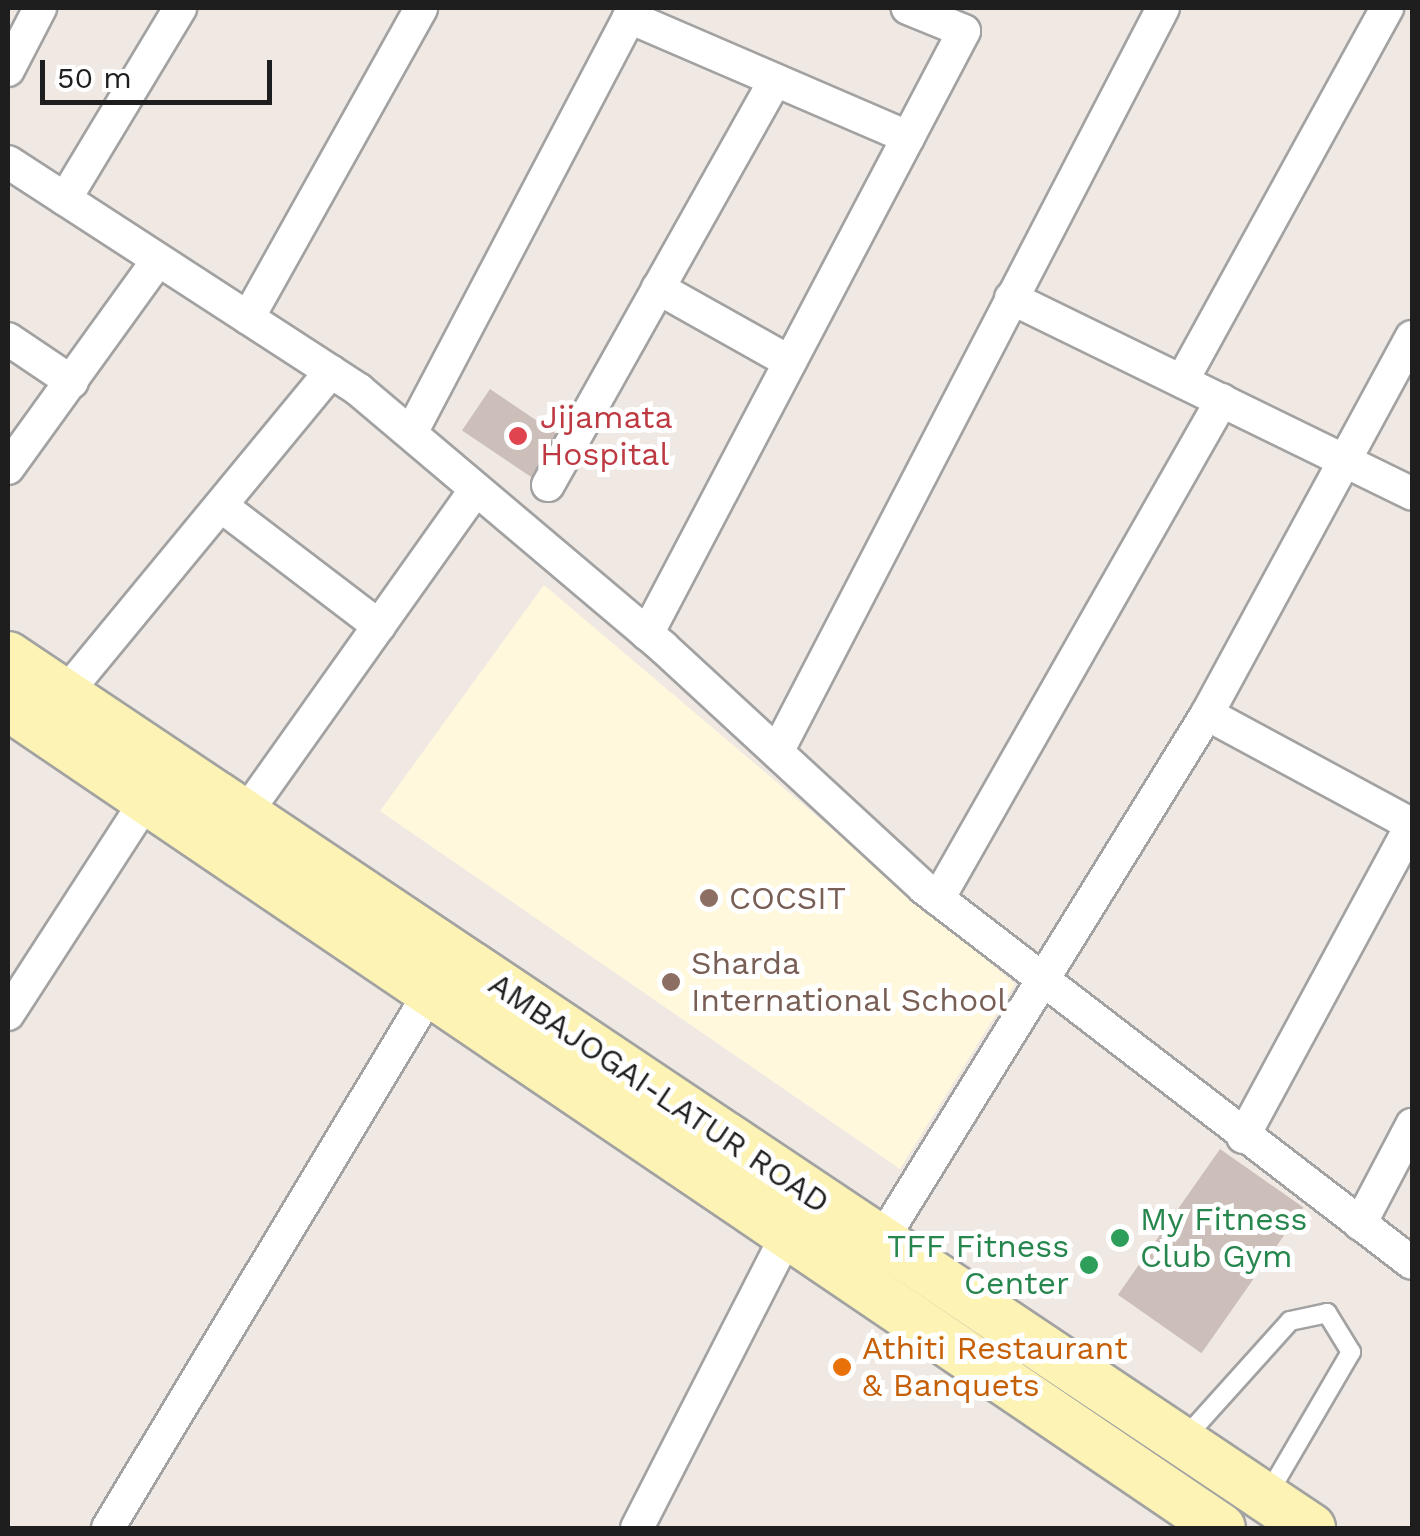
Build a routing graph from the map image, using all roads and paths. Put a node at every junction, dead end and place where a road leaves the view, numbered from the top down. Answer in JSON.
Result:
{"nodes":[{"id":1,"x":40,"y":8,"type":"edge"},
{"id":2,"x":180,"y":8,"type":"edge"},
{"id":3,"x":421,"y":8,"type":"edge"},
{"id":4,"x":1162,"y":8,"type":"edge"},
{"id":5,"x":1387,"y":8,"type":"edge"},
{"id":6,"x":926,"y":11,"type":"edge"},
{"id":7,"x":631,"y":12,"type":"edge"},
{"id":8,"x":8,"y":70,"type":"edge"},
{"id":9,"x":775,"y":80,"type":"junction"},
{"id":10,"x":908,"y":137,"type":"junction"},
{"id":11,"x":10,"y":168,"type":"edge"},
{"id":12,"x":65,"y":199,"type":"junction"},
{"id":13,"x":158,"y":260,"type":"junction"},
{"id":14,"x":658,"y":288,"type":"junction"},
{"id":15,"x":1011,"y":298,"type":"junction"},
{"id":16,"x":248,"y":318,"type":"junction"},
{"id":17,"x":1412,"y":337,"type":"edge"},
{"id":18,"x":8,"y":339,"type":"edge"},
{"id":19,"x":790,"y":362,"type":"junction"},
{"id":20,"x":331,"y":371,"type":"junction"},
{"id":21,"x":1182,"y":380,"type":"junction"},
{"id":22,"x":72,"y":382,"type":"junction"},
{"id":23,"x":1222,"y":400,"type":"junction"},
{"id":24,"x":410,"y":433,"type":"junction"},
{"id":25,"x":1346,"y":460,"type":"junction"},
{"id":26,"x":8,"y":468,"type":"edge"},
{"id":27,"x":548,"y":485,"type":"dead end"},
{"id":28,"x":476,"y":489,"type":"junction"},
{"id":29,"x":1412,"y":494,"type":"edge"},
{"id":30,"x":224,"y":508,"type":"junction"},
{"id":31,"x":379,"y":626,"type":"junction"},
{"id":32,"x":647,"y":634,"type":"junction"},
{"id":33,"x":8,"y":656,"type":"edge"},
{"id":34,"x":66,"y":694,"type":"junction"},
{"id":35,"x":8,"y":706,"type":"edge"},
{"id":36,"x":1207,"y":714,"type":"junction"},
{"id":37,"x":777,"y":752,"type":"junction"},
{"id":38,"x":148,"y":798,"type":"junction"},
{"id":39,"x":243,"y":817,"type":"junction"},
{"id":40,"x":1412,"y":825,"type":"edge"},
{"id":41,"x":938,"y":899,"type":"junction"},
{"id":42,"x":1044,"y":983,"type":"junction"},
{"id":43,"x":432,"y":989,"type":"junction"},
{"id":44,"x":8,"y":1014,"type":"edge"},
{"id":45,"x":1412,"y":1125,"type":"edge"},
{"id":46,"x":1243,"y":1137,"type":"junction"},
{"id":47,"x":797,"y":1215,"type":"junction"},
{"id":48,"x":1360,"y":1224,"type":"junction"},
{"id":49,"x":880,"y":1243,"type":"junction"},
{"id":50,"x":1412,"y":1263,"type":"edge"},
{"id":51,"x":1183,"y":1440,"type":"junction"},
{"id":52,"x":1266,"y":1498,"type":"junction"},
{"id":53,"x":108,"y":1528,"type":"edge"},
{"id":54,"x":638,"y":1528,"type":"edge"},
{"id":55,"x":1221,"y":1528,"type":"edge"},
{"id":56,"x":1311,"y":1528,"type":"edge"}],
"edges":[{"from":1,"to":8,"type":"street"},
{"from":2,"to":12,"type":"street"},
{"from":3,"to":16,"type":"street"},
{"from":4,"to":15,"type":"street"},
{"from":5,"to":21,"type":"street"},
{"from":6,"to":10,"type":"street"},
{"from":7,"to":9,"type":"street"},
{"from":7,"to":24,"type":"street"},
{"from":9,"to":10,"type":"street"},
{"from":9,"to":14,"type":"street"},
{"from":10,"to":19,"type":"street"},
{"from":11,"to":12,"type":"street"},
{"from":12,"to":13,"type":"street"},
{"from":13,"to":16,"type":"street"},
{"from":13,"to":22,"type":"street"},
{"from":14,"to":19,"type":"street"},
{"from":14,"to":27,"type":"street"},
{"from":15,"to":21,"type":"street"},
{"from":15,"to":37,"type":"street"},
{"from":16,"to":20,"type":"street"},
{"from":17,"to":25,"type":"street"},
{"from":18,"to":22,"type":"street"},
{"from":19,"to":32,"type":"street"},
{"from":20,"to":24,"type":"street"},
{"from":20,"to":30,"type":"street"},
{"from":21,"to":23,"type":"street"},
{"from":22,"to":26,"type":"street"},
{"from":23,"to":25,"type":"street"},
{"from":23,"to":41,"type":"street"},
{"from":24,"to":28,"type":"street"},
{"from":25,"to":29,"type":"street"},
{"from":25,"to":36,"type":"street"},
{"from":28,"to":31,"type":"street"},
{"from":28,"to":32,"type":"street"},
{"from":30,"to":31,"type":"street"},
{"from":30,"to":34,"type":"street"},
{"from":31,"to":39,"type":"street"},
{"from":32,"to":37,"type":"street"},
{"from":33,"to":34,"type":"main road","name":"AMBAJOGAI-LATUR ROAD"},
{"from":34,"to":39,"type":"main road","name":"AMBAJOGAI-LATUR ROAD"},
{"from":35,"to":38,"type":"main road","name":"AMBAJOGAI-LATUR ROAD"},
{"from":36,"to":40,"type":"street"},
{"from":36,"to":42,"type":"street"},
{"from":37,"to":41,"type":"street"},
{"from":38,"to":43,"type":"main road","name":"AMBAJOGAI-LATUR ROAD"},
{"from":38,"to":44,"type":"street"},
{"from":39,"to":47,"type":"main road","name":"AMBAJOGAI-LATUR ROAD"},
{"from":40,"to":46,"type":"street"},
{"from":41,"to":42,"type":"street"},
{"from":42,"to":46,"type":"street"},
{"from":42,"to":49,"type":"street"},
{"from":43,"to":47,"type":"main road","name":"AMBAJOGAI-LATUR ROAD"},
{"from":43,"to":53,"type":"street"},
{"from":45,"to":48,"type":"street"},
{"from":46,"to":48,"type":"street"},
{"from":47,"to":49,"type":"main road","name":"AMBAJOGAI-LATUR ROAD"},
{"from":47,"to":54,"type":"street"},
{"from":47,"to":55,"type":"main road","name":"AMBAJOGAI-LATUR ROAD"},
{"from":48,"to":50,"type":"street"},
{"from":49,"to":51,"type":"main road","name":"AMBAJOGAI-LATUR ROAD"},
{"from":51,"to":52,"type":"main road","name":"AMBAJOGAI-LATUR ROAD"},
{"from":51,"to":52,"type":"lane"},
{"from":52,"to":56,"type":"main road","name":"AMBAJOGAI-LATUR ROAD"}]}
